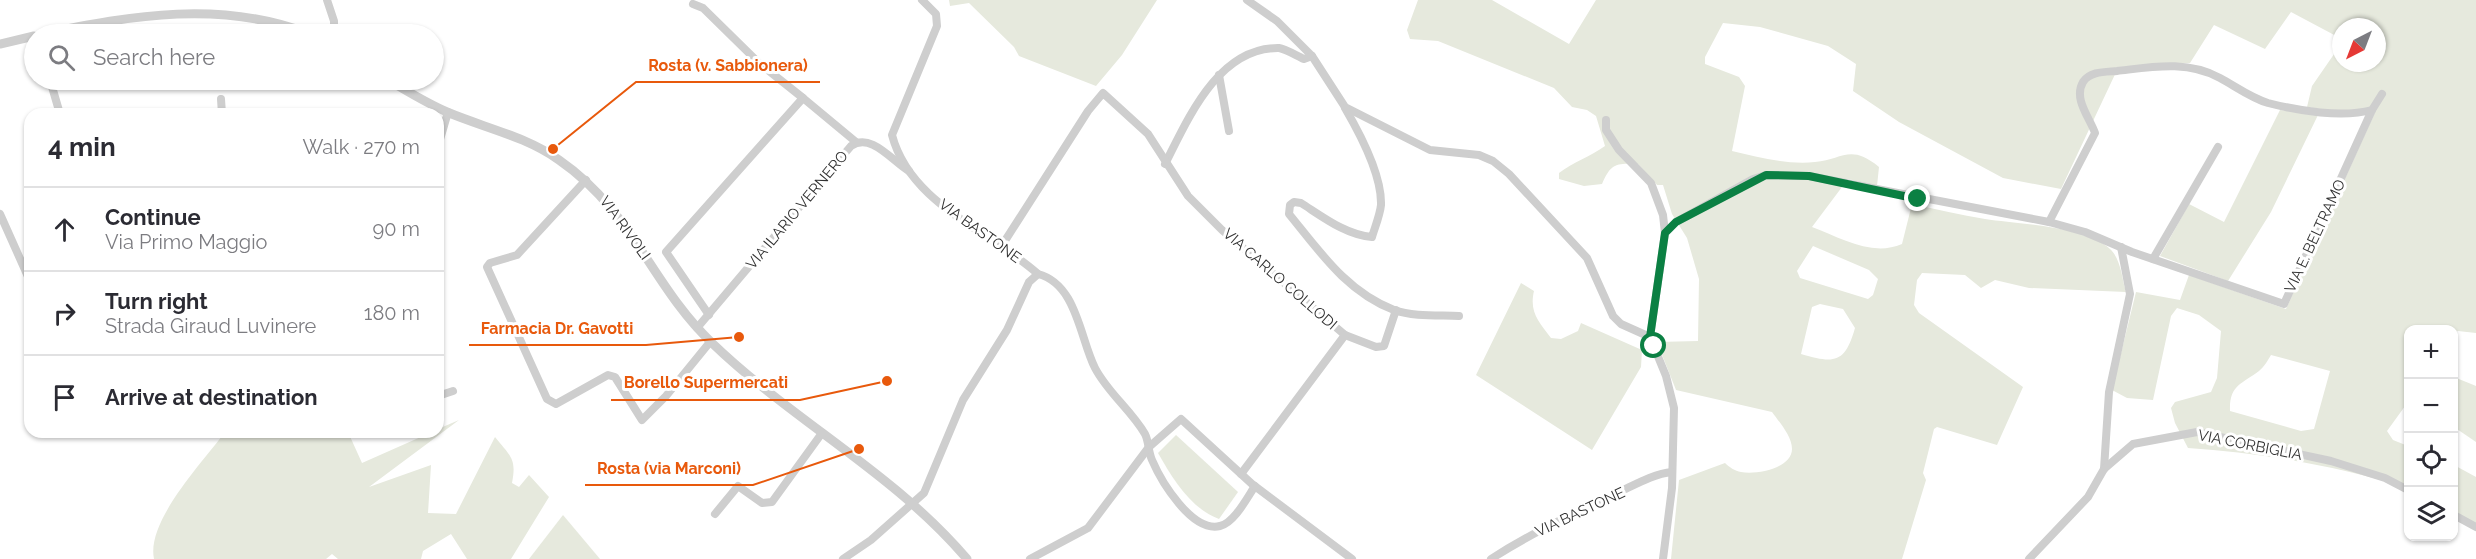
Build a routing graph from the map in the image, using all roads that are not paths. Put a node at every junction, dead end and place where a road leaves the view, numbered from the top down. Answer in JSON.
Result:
{"nodes":[{"id":1,"x":327,"y":0,"type":"edge"},
{"id":2,"x":922,"y":0,"type":"edge"},
{"id":3,"x":1247,"y":0,"type":"edge"},
{"id":4,"x":693,"y":4,"type":"dead end"},
{"id":5,"x":90,"y":24,"type":"edge"},
{"id":6,"x":284,"y":24,"type":"edge"},
{"id":7,"x":334,"y":24,"type":"edge"},
{"id":8,"x":24,"y":38,"type":"edge"},
{"id":9,"x":0,"y":44,"type":"edge"},
{"id":10,"x":1312,"y":56,"type":"junction"},
{"id":11,"x":1219,"y":75,"type":"junction"},
{"id":12,"x":53,"y":90,"type":"edge"},
{"id":13,"x":406,"y":90,"type":"edge"},
{"id":14,"x":2382,"y":94,"type":"dead end"},
{"id":15,"x":803,"y":98,"type":"junction"},
{"id":16,"x":221,"y":99,"type":"dead end"},
{"id":17,"x":1345,"y":107,"type":"junction"},
{"id":18,"x":58,"y":108,"type":"edge"},
{"id":19,"x":222,"y":108,"type":"edge"},
{"id":20,"x":440,"y":108,"type":"edge"},
{"id":21,"x":444,"y":110,"type":"edge"},
{"id":22,"x":2372,"y":110,"type":"junction"},
{"id":23,"x":447,"y":112,"type":"junction"},
{"id":24,"x":1606,"y":120,"type":"dead end"},
{"id":25,"x":444,"y":123,"type":"edge"},
{"id":26,"x":1229,"y":131,"type":"dead end"},
{"id":27,"x":856,"y":142,"type":"junction"},
{"id":28,"x":2218,"y":147,"type":"dead end"},
{"id":29,"x":1165,"y":164,"type":"junction"},
{"id":30,"x":910,"y":172,"type":"junction"},
{"id":31,"x":586,"y":180,"type":"junction"},
{"id":32,"x":0,"y":214,"type":"edge"},
{"id":33,"x":2049,"y":222,"type":"junction"},
{"id":34,"x":1665,"y":233,"type":"junction"},
{"id":35,"x":1001,"y":247,"type":"junction"},
{"id":36,"x":2121,"y":247,"type":"junction"},
{"id":37,"x":2154,"y":259,"type":"junction"},
{"id":38,"x":24,"y":268,"type":"edge"},
{"id":39,"x":1038,"y":274,"type":"junction"},
{"id":40,"x":1396,"y":310,"type":"junction"},
{"id":41,"x":709,"y":315,"type":"junction"},
{"id":42,"x":1459,"y":316,"type":"dead end"},
{"id":43,"x":697,"y":328,"type":"junction"},
{"id":44,"x":1345,"y":335,"type":"junction"},
{"id":45,"x":1650,"y":337,"type":"junction"},
{"id":46,"x":710,"y":342,"type":"junction"},
{"id":47,"x":453,"y":391,"type":"dead end"},
{"id":48,"x":444,"y":394,"type":"edge"},
{"id":49,"x":822,"y":433,"type":"junction"},
{"id":50,"x":1149,"y":447,"type":"junction"},
{"id":51,"x":2104,"y":469,"type":"junction"},
{"id":52,"x":1672,"y":472,"type":"junction"},
{"id":53,"x":1241,"y":474,"type":"junction"},
{"id":54,"x":1256,"y":486,"type":"junction"},
{"id":55,"x":2404,"y":488,"type":"edge"},
{"id":56,"x":913,"y":503,"type":"junction"},
{"id":57,"x":715,"y":514,"type":"dead end"},
{"id":58,"x":2458,"y":517,"type":"edge"},
{"id":59,"x":2476,"y":527,"type":"edge"},
{"id":60,"x":843,"y":559,"type":"edge"},
{"id":61,"x":967,"y":559,"type":"edge"},
{"id":62,"x":1030,"y":559,"type":"edge"},
{"id":63,"x":1352,"y":559,"type":"edge"},
{"id":64,"x":1491,"y":559,"type":"edge"},
{"id":65,"x":1664,"y":559,"type":"edge"},
{"id":66,"x":2030,"y":559,"type":"edge"}],
"edges":[{"from":1,"to":7,"type":"street"},
{"from":2,"to":30,"type":"street","name":"VIA BASTONE"},
{"from":3,"to":10,"type":"street"},
{"from":4,"to":15,"type":"street"},
{"from":5,"to":6,"type":"street"},
{"from":8,"to":9,"type":"street"},
{"from":10,"to":11,"type":"street"},
{"from":10,"to":17,"type":"street"},
{"from":11,"to":26,"type":"street"},
{"from":11,"to":29,"type":"street"},
{"from":12,"to":18,"type":"street"},
{"from":13,"to":20,"type":"street","name":"VIA RIVOLI"},
{"from":14,"to":22,"type":"street"},
{"from":15,"to":27,"type":"street"},
{"from":15,"to":41,"type":"street","name":"VIA RIVOLI"},
{"from":16,"to":19,"type":"street"},
{"from":17,"to":40,"type":"street"},
{"from":17,"to":45,"type":"street"},
{"from":21,"to":23,"type":"street","name":"VIA RIVOLI"},
{"from":22,"to":33,"type":"street"},
{"from":22,"to":37,"type":"street","name":"VIA E. BELTRAMO"},
{"from":23,"to":25,"type":"street"},
{"from":23,"to":31,"type":"street","name":"VIA RIVOLI"},
{"from":24,"to":34,"type":"street"},
{"from":27,"to":30,"type":"street","name":"VIA ILARIO VERNERO"},
{"from":27,"to":41,"type":"street","name":"VIA ILARIO VERNERO"},
{"from":28,"to":37,"type":"street"},
{"from":29,"to":35,"type":"street","name":"VIA CARLO COLLODI"},
{"from":29,"to":44,"type":"street","name":"VIA CARLO COLLODI"},
{"from":30,"to":35,"type":"street","name":"VIA BASTONE"},
{"from":31,"to":43,"type":"street","name":"VIA RIVOLI"},
{"from":31,"to":46,"type":"street"},
{"from":32,"to":38,"type":"street"},
{"from":33,"to":34,"type":"street","name":"VIA E. BELTRAMO"},
{"from":33,"to":36,"type":"street","name":"VIA E. BELTRAMO"},
{"from":34,"to":45,"type":"street"},
{"from":35,"to":39,"type":"street","name":"VIA BASTONE"},
{"from":36,"to":37,"type":"street","name":"VIA E. BELTRAMO"},
{"from":36,"to":51,"type":"street"},
{"from":39,"to":50,"type":"street","name":"VIA BASTONE"},
{"from":39,"to":56,"type":"street"},
{"from":40,"to":42,"type":"street"},
{"from":40,"to":44,"type":"street","name":"VIA CARLO COLLODI"},
{"from":41,"to":43,"type":"street","name":"VIA ILARIO VERNERO"},
{"from":43,"to":46,"type":"street","name":"VIA RIVOLI"},
{"from":44,"to":53,"type":"street"},
{"from":45,"to":52,"type":"street"},
{"from":46,"to":49,"type":"street","name":"VIA RIVOLI"},
{"from":47,"to":48,"type":"street"},
{"from":49,"to":56,"type":"street","name":"VIA RIVOLI"},
{"from":49,"to":57,"type":"street"},
{"from":50,"to":53,"type":"street"},
{"from":50,"to":54,"type":"street","name":"VIA BASTONE"},
{"from":50,"to":62,"type":"street"},
{"from":51,"to":55,"type":"street","name":"VIA CORBIGLIA"},
{"from":51,"to":66,"type":"street","name":"VIA CORBIGLIA"},
{"from":52,"to":64,"type":"street","name":"VIA BASTONE"},
{"from":52,"to":65,"type":"street"},
{"from":53,"to":54,"type":"street"},
{"from":54,"to":63,"type":"street"},
{"from":56,"to":60,"type":"street"},
{"from":56,"to":61,"type":"street","name":"VIA RIVOLI"},
{"from":58,"to":59,"type":"street"}]}
